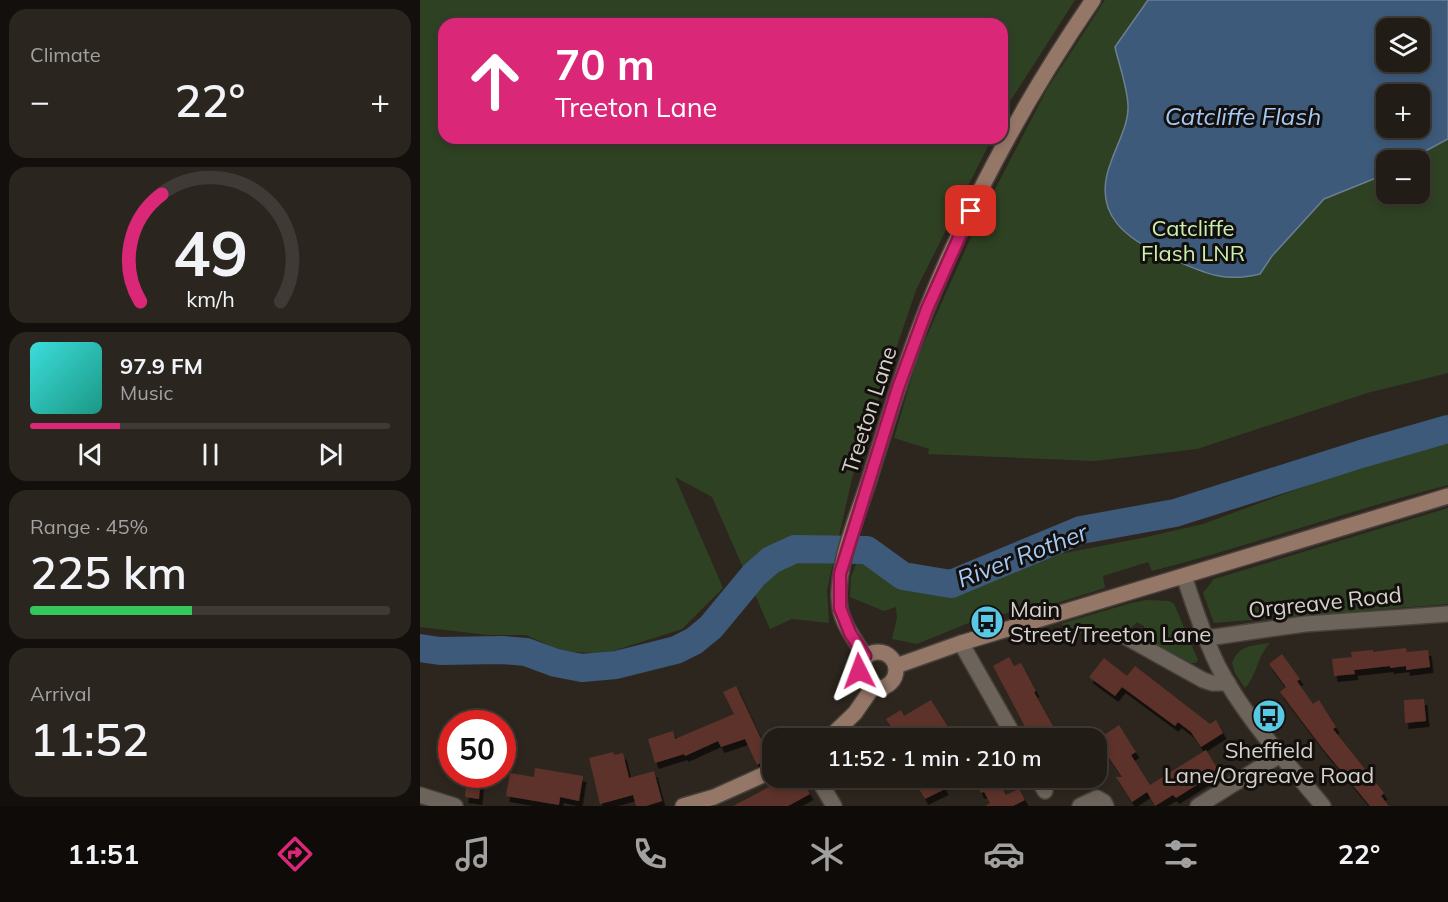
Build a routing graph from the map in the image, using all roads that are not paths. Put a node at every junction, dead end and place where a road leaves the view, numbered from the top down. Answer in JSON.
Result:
{"nodes":[{"id":1,"x":1093,"y":0,"type":"edge"},
{"id":2,"x":1008,"y":139,"type":"edge"},
{"id":3,"x":1005,"y":144,"type":"edge"},
{"id":4,"x":1448,"y":496,"type":"edge"},
{"id":5,"x":1184,"y":576,"type":"junction"},
{"id":6,"x":1448,"y":614,"type":"edge"},
{"id":7,"x":1124,"y":636,"type":"dead end"},
{"id":8,"x":1207,"y":638,"type":"junction"},
{"id":9,"x":961,"y":643,"type":"junction"},
{"id":10,"x":865,"y":656,"type":"junction"},
{"id":11,"x":896,"y":666,"type":"junction"},
{"id":12,"x":1228,"y":683,"type":"junction"},
{"id":13,"x":873,"y":687,"type":"junction"},
{"id":14,"x":839,"y":728,"type":"edge"},
{"id":15,"x":1009,"y":728,"type":"edge"},
{"id":16,"x":1280,"y":755,"type":"junction"},
{"id":17,"x":762,"y":775,"type":"edge"},
{"id":18,"x":823,"y":788,"type":"edge"},
{"id":19,"x":420,"y":795,"type":"edge"},
{"id":20,"x":455,"y":806,"type":"edge"},
{"id":21,"x":683,"y":806,"type":"edge"},
{"id":22,"x":834,"y":806,"type":"edge"},
{"id":23,"x":1080,"y":806,"type":"edge"},
{"id":24,"x":1106,"y":806,"type":"edge"},
{"id":25,"x":1198,"y":806,"type":"edge"},
{"id":26,"x":1323,"y":806,"type":"edge"}],
"edges":[{"from":1,"to":2,"type":"main road","name":"Treeton Lane"},
{"from":3,"to":10,"type":"main road","name":"Treeton Lane"},
{"from":4,"to":5,"type":"main road"},
{"from":5,"to":8,"type":"street"},
{"from":5,"to":9,"type":"main road"},
{"from":6,"to":8,"type":"street","name":"Orgreave Road"},
{"from":7,"to":12,"type":"street"},
{"from":8,"to":12,"type":"street"},
{"from":9,"to":11,"type":"main road"},
{"from":9,"to":15,"type":"street"},
{"from":10,"to":11,"type":"main road"},
{"from":10,"to":13,"type":"main road"},
{"from":11,"to":13,"type":"main road"},
{"from":12,"to":16,"type":"street"},
{"from":13,"to":14,"type":"main road"},
{"from":16,"to":25,"type":"street"},
{"from":16,"to":26,"type":"street"},
{"from":17,"to":21,"type":"main road"},
{"from":18,"to":22,"type":"street"},
{"from":19,"to":20,"type":"street"},
{"from":23,"to":24,"type":"street"}]}
